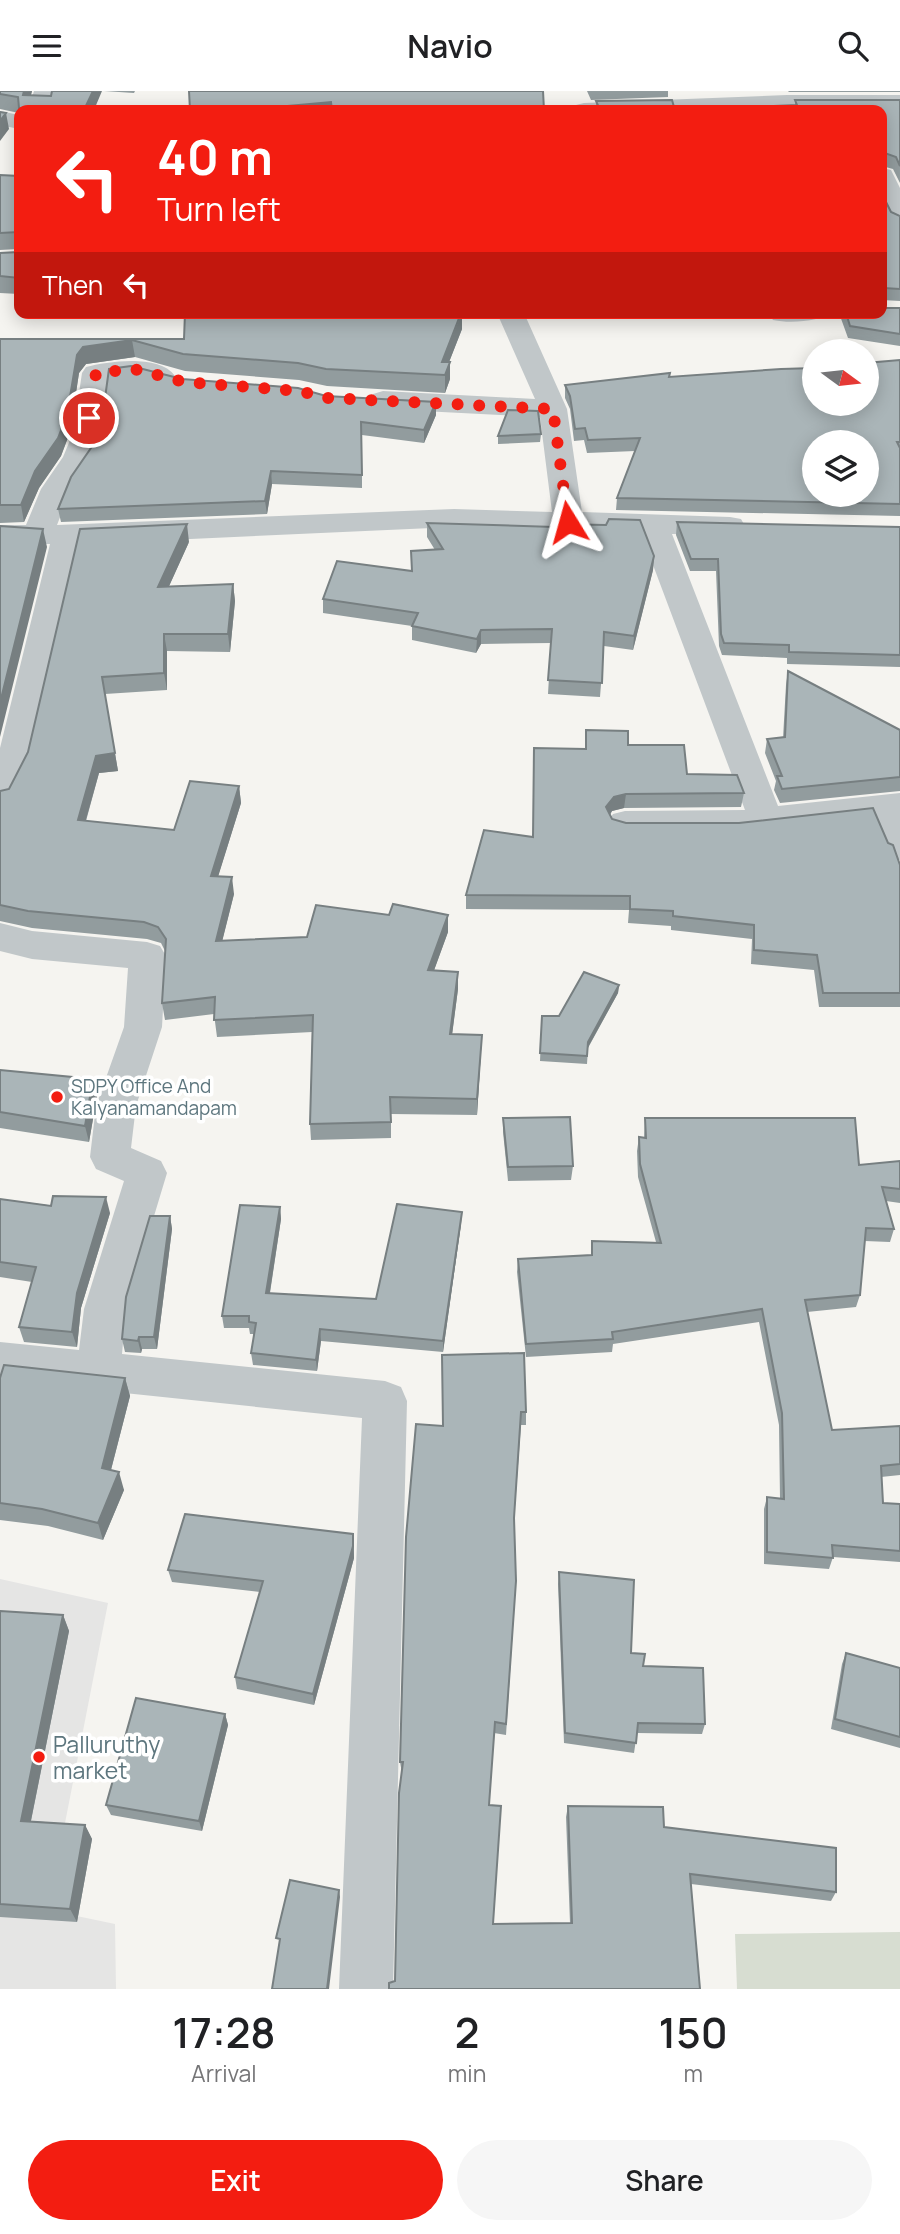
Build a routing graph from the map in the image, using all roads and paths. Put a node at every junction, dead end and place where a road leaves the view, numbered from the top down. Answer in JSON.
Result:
{"nodes":[{"id":1,"x":900,"y":102,"type":"edge"},
{"id":2,"x":712,"y":105,"type":"edge"},
{"id":3,"x":837,"y":105,"type":"edge"},
{"id":4,"x":865,"y":105,"type":"edge"},
{"id":5,"x":887,"y":187,"type":"edge"},
{"id":6,"x":900,"y":218,"type":"edge"},
{"id":7,"x":513,"y":319,"type":"edge"},
{"id":8,"x":184,"y":382,"type":"edge"},
{"id":9,"x":355,"y":399,"type":"edge"},
{"id":10,"x":553,"y":409,"type":"junction"},
{"id":11,"x":568,"y":522,"type":"junction"},
{"id":12,"x":653,"y":523,"type":"junction"},
{"id":13,"x":760,"y":526,"type":"edge"},
{"id":14,"x":0,"y":534,"type":"edge"},
{"id":15,"x":53,"y":535,"type":"junction"},
{"id":16,"x":0,"y":796,"type":"edge"},
{"id":17,"x":892,"y":807,"type":"edge"},
{"id":18,"x":766,"y":820,"type":"junction"},
{"id":19,"x":625,"y":823,"type":"edge"},
{"id":20,"x":900,"y":847,"type":"edge"},
{"id":21,"x":0,"y":937,"type":"edge"},
{"id":22,"x":0,"y":1361,"type":"edge"},
{"id":23,"x":99,"y":1371,"type":"junction"},
{"id":24,"x":366,"y":1989,"type":"edge"}],
"edges":[{"from":1,"to":4,"type":"street"},
{"from":2,"to":3,"type":"street"},
{"from":5,"to":6,"type":"street"},
{"from":7,"to":10,"type":"street"},
{"from":8,"to":15,"type":"street"},
{"from":9,"to":10,"type":"street"},
{"from":10,"to":11,"type":"street"},
{"from":11,"to":12,"type":"street"},
{"from":11,"to":15,"type":"street"},
{"from":12,"to":13,"type":"street"},
{"from":12,"to":18,"type":"street"},
{"from":14,"to":15,"type":"street"},
{"from":15,"to":16,"type":"street"},
{"from":17,"to":18,"type":"street"},
{"from":17,"to":20,"type":"street"},
{"from":18,"to":19,"type":"street"},
{"from":21,"to":23,"type":"street"},
{"from":22,"to":23,"type":"street"},
{"from":23,"to":24,"type":"street"}]}
